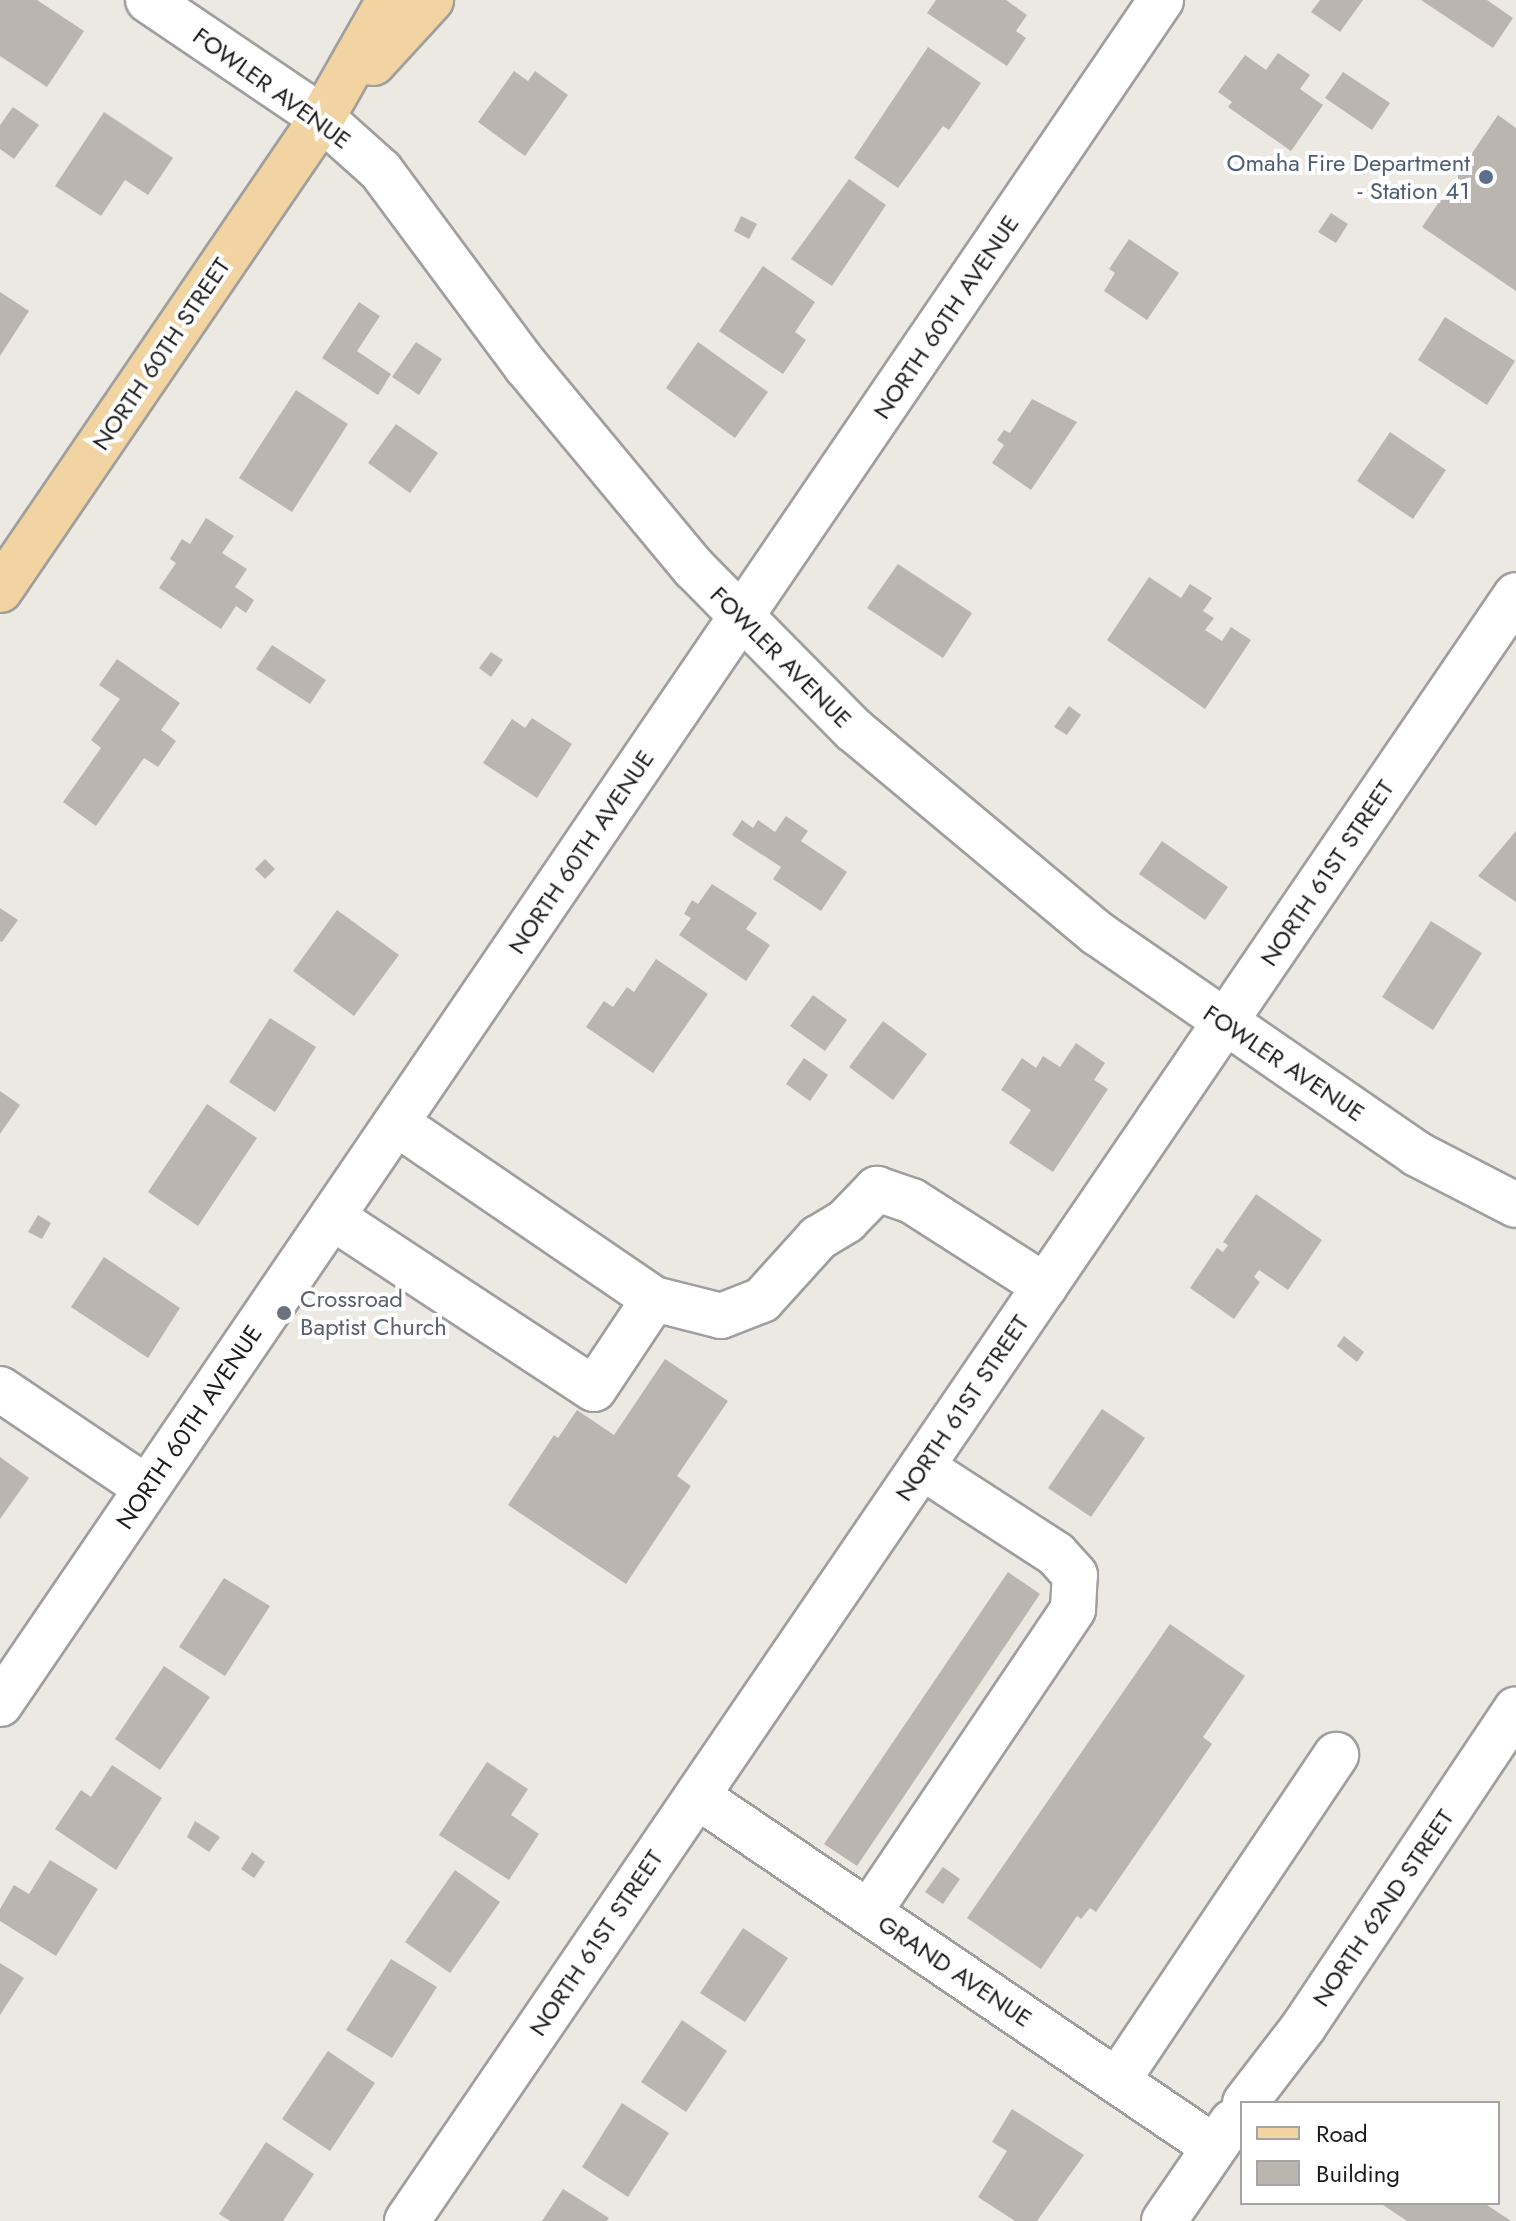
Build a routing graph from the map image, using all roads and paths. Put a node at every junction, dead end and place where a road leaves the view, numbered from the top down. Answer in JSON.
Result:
{"nodes":[{"id":1,"x":148,"y":0,"type":"edge"},
{"id":2,"x":389,"y":0,"type":"edge"},
{"id":3,"x":431,"y":0,"type":"edge"},
{"id":4,"x":1161,"y":0,"type":"edge"},
{"id":5,"x":322,"y":118,"type":"junction"},
{"id":6,"x":0,"y":590,"type":"edge"},
{"id":7,"x":1516,"y":595,"type":"edge"},
{"id":8,"x":741,"y":617,"type":"junction"},
{"id":9,"x":1225,"y":1023,"type":"junction"},
{"id":10,"x":396,"y":1123,"type":"junction"},
{"id":11,"x":1516,"y":1205,"type":"edge"},
{"id":12,"x":332,"y":1217,"type":"junction"},
{"id":13,"x":1045,"y":1286,"type":"junction"},
{"id":14,"x":654,"y":1299,"type":"junction"},
{"id":15,"x":0,"y":1389,"type":"edge"},
{"id":16,"x":922,"y":1467,"type":"junction"},
{"id":17,"x":147,"y":1488,"type":"junction"},
{"id":18,"x":0,"y":1704,"type":"edge"},
{"id":19,"x":1516,"y":1709,"type":"edge"},
{"id":20,"x":1336,"y":1755,"type":"dead end"},
{"id":21,"x":697,"y":1796,"type":"junction"},
{"id":22,"x":869,"y":1912,"type":"junction"},
{"id":23,"x":1117,"y":2081,"type":"junction"},
{"id":24,"x":1246,"y":2101,"type":"edge"},
{"id":25,"x":1240,"y":2109,"type":"edge"},
{"id":26,"x":1214,"y":2147,"type":"junction"},
{"id":27,"x":407,"y":2221,"type":"edge"},
{"id":28,"x":1164,"y":2221,"type":"edge"}],
"edges":[{"from":1,"to":5,"type":"street","name":"FOWLER AVENUE"},
{"from":2,"to":5,"type":"main road","name":"NORTH 60TH STREET"},
{"from":3,"to":5,"type":"main road","name":"NORTH 60TH STREET"},
{"from":4,"to":8,"type":"street","name":"NORTH 60TH AVENUE"},
{"from":5,"to":6,"type":"main road","name":"NORTH 60TH STREET"},
{"from":5,"to":8,"type":"street","name":"FOWLER AVENUE"},
{"from":7,"to":9,"type":"street","name":"NORTH 61ST STREET"},
{"from":8,"to":9,"type":"street","name":"FOWLER AVENUE"},
{"from":8,"to":10,"type":"street","name":"NORTH 60TH AVENUE"},
{"from":9,"to":11,"type":"street","name":"FOWLER AVENUE"},
{"from":9,"to":13,"type":"street","name":"NORTH 61ST STREET"},
{"from":10,"to":12,"type":"street","name":"NORTH 60TH AVENUE"},
{"from":10,"to":14,"type":"street"},
{"from":12,"to":14,"type":"street"},
{"from":12,"to":17,"type":"street","name":"NORTH 60TH AVENUE"},
{"from":13,"to":14,"type":"street"},
{"from":13,"to":16,"type":"street","name":"NORTH 61ST STREET"},
{"from":15,"to":17,"type":"street"},
{"from":16,"to":21,"type":"street","name":"NORTH 61ST STREET"},
{"from":16,"to":22,"type":"street"},
{"from":17,"to":18,"type":"street","name":"NORTH 60TH AVENUE"},
{"from":19,"to":24,"type":"street","name":"NORTH 62ND STREET"},
{"from":20,"to":23,"type":"street"},
{"from":21,"to":22,"type":"street","name":"GRAND AVENUE"},
{"from":21,"to":27,"type":"street","name":"NORTH 61ST STREET"},
{"from":22,"to":23,"type":"street","name":"GRAND AVENUE"},
{"from":23,"to":26,"type":"street","name":"GRAND AVENUE"},
{"from":25,"to":26,"type":"street","name":"NORTH 62ND STREET"},
{"from":26,"to":28,"type":"street","name":"NORTH 62ND STREET"}]}
